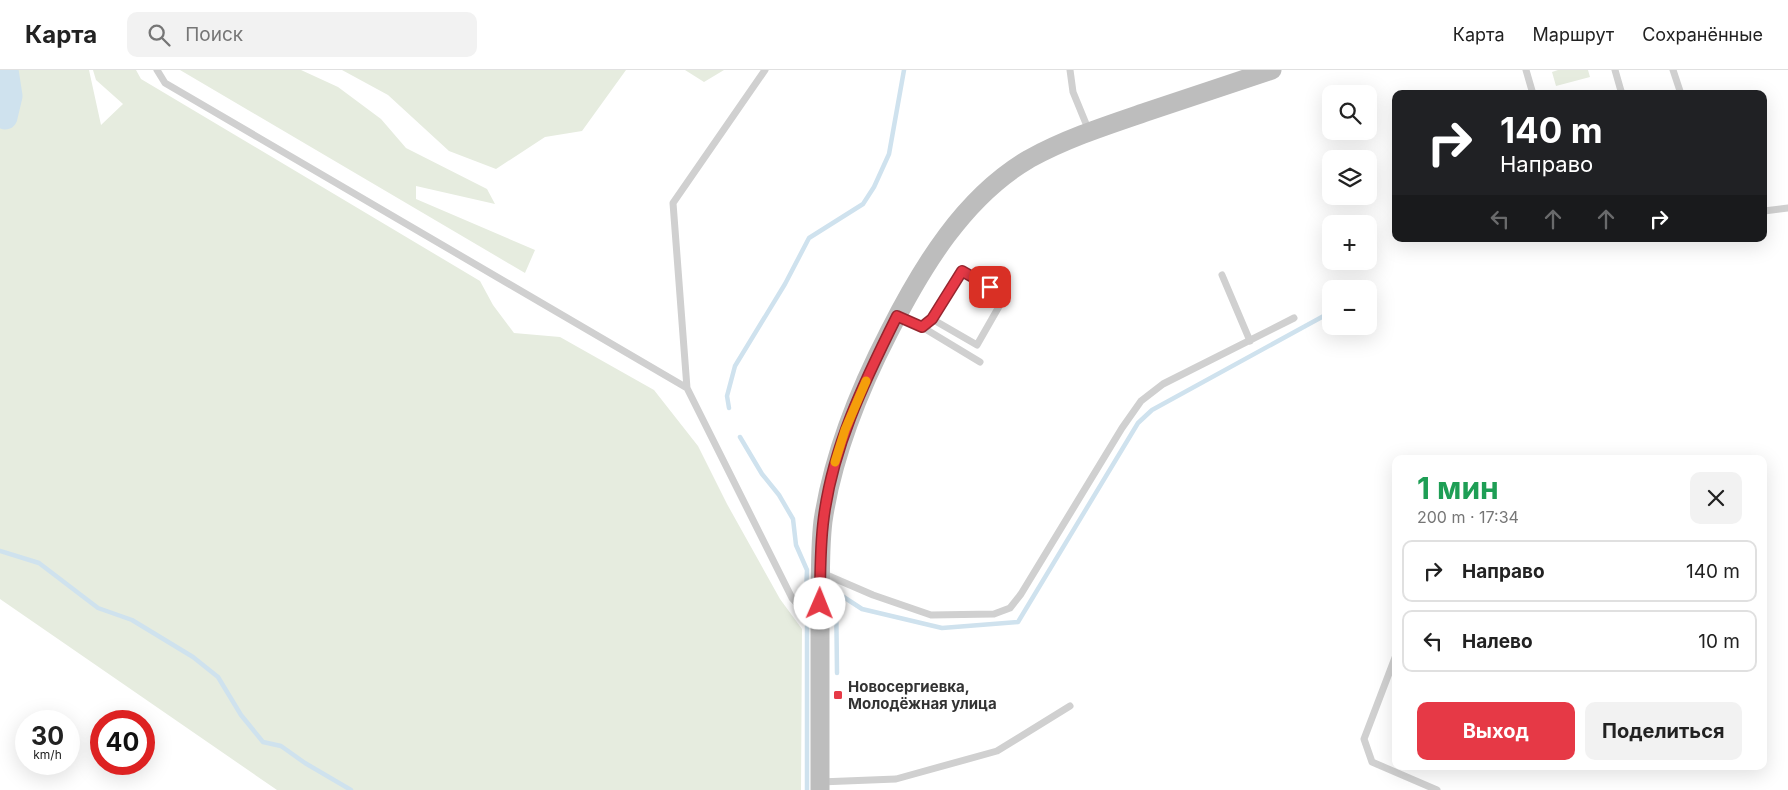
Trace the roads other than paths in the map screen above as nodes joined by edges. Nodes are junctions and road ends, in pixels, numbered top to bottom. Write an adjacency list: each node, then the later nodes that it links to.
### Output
1 (157, 70): 21 (lane)
2 (765, 70): 21 (lane)
3 (1070, 70): 11 (lane)
4 (1272, 70): 11 (street)
5 (1526, 70): 8 (lane)
6 (1615, 70): 9 (lane)
7 (1673, 70): 10 (lane)
8 (1532, 90)
9 (1621, 90)
10 (1680, 90)
11 (1089, 131): 15 (street)
12 (1788, 208): 13 (lane)
13 (1767, 211)
14 (1222, 275): 19 (lane)
15 (897, 316): 18 (lane); 22 (street)
16 (1294, 318): 19 (lane)
17 (932, 319): 17 (lane); 18 (lane)
18 (922, 327): 20 (lane)
19 (1250, 341): 22 (lane)
20 (980, 362)
21 (686, 388): 23 (lane)
22 (821, 572): 23 (street)
23 (820, 620): 26 (street)
24 (1392, 666): 27 (lane)
25 (1070, 706): 26 (lane)
26 (820, 786)
27 (1437, 790)

